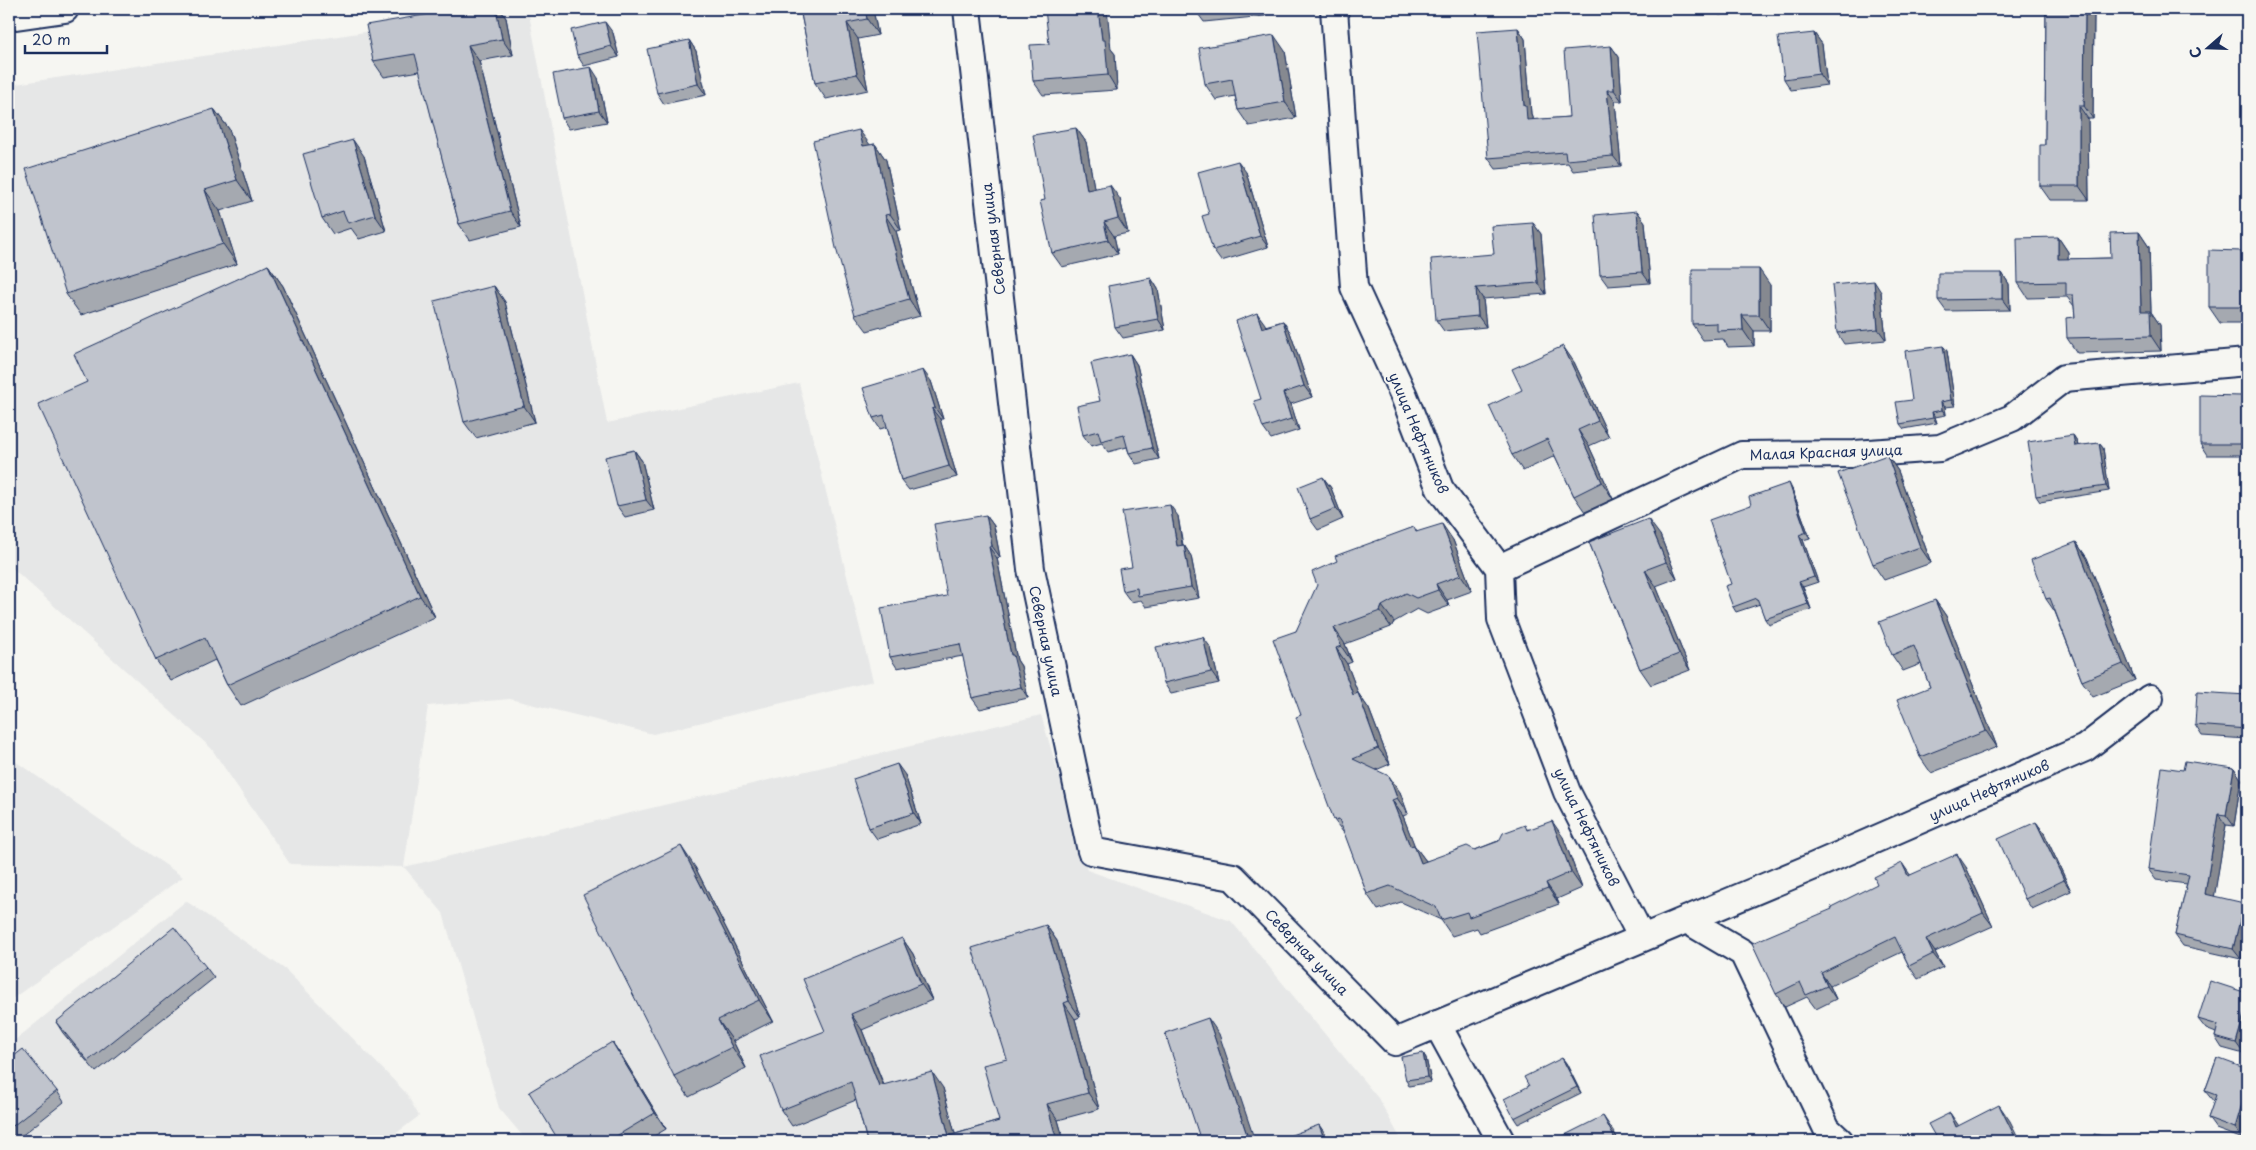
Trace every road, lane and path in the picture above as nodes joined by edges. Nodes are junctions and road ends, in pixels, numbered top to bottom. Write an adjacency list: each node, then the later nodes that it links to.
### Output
1 (65, 9): 4 (street)
2 (967, 9): 10 (street, Северная улица)
3 (1334, 9): 6 (street, улица Нефтяников)
4 (9, 17)
5 (2247, 362): 6 (street, Малая Красная улица)
6 (1499, 568): 9 (street, улица Нефтяников)
7 (2150, 698): 8 (street, улица Нефтяников)
8 (1687, 920): 9 (street, Северная улица); 12 (street)
9 (1642, 938): 10 (street, Северная улица)
10 (1437, 1024): 11 (street)
11 (1501, 1141)
12 (1840, 1141)

